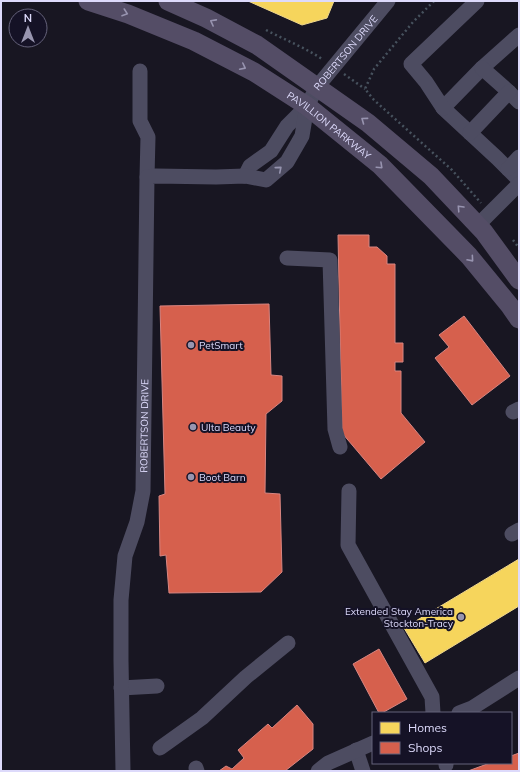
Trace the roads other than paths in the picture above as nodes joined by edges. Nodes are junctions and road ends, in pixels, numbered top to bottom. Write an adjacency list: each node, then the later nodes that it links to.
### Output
1 (88, 1): 10 (main road, PAVILLION PARKWAY, one-way to 10)
2 (168, 1): 8 (main road, one-way to 2)
3 (388, 1): 8 (street, ROBERTSON DRIVE)
4 (477, 1): 11 (street)
5 (519, 34): 6 (street)
6 (482, 68): 9 (street); 11 (street)
7 (140, 71): 15 (street)
8 (317, 87): 10 (street, ROBERTSON DRIVE); 19 (main road, one-way to 8)
9 (514, 97): 12 (street)
10 (307, 106): 16 (street, ROBERTSON DRIVE); 16 (street, ROBERTSON DRIVE, one-way to 10); 22 (main road, PAVILLION PARKWAY, one-way to 22)
11 (443, 108): 12 (street)
12 (470, 133): 14 (street)
13 (519, 157): 14 (street)
14 (508, 169): 17 (street)
15 (146, 176): 16 (street, ROBERTSON DRIVE); 28 (street, ROBERTSON DRIVE)
16 (245, 176)
17 (519, 180)
18 (519, 184): 19 (street)
19 (484, 219): 21 (main road)
20 (287, 258): 23 (street)
21 (519, 280)
22 (519, 319)
23 (340, 447)
24 (349, 491): 29 (street)
25 (288, 643): 32 (street)
26 (519, 678): 30 (street)
27 (157, 686): 28 (street)
28 (121, 688): 34 (street, ROBERTSON DRIVE)
29 (433, 712)
30 (462, 712)
31 (372, 743): 33 (street)
32 (160, 748)
33 (356, 750): 35 (street); 36 (street)
34 (123, 771)
35 (318, 771)
36 (363, 771)

